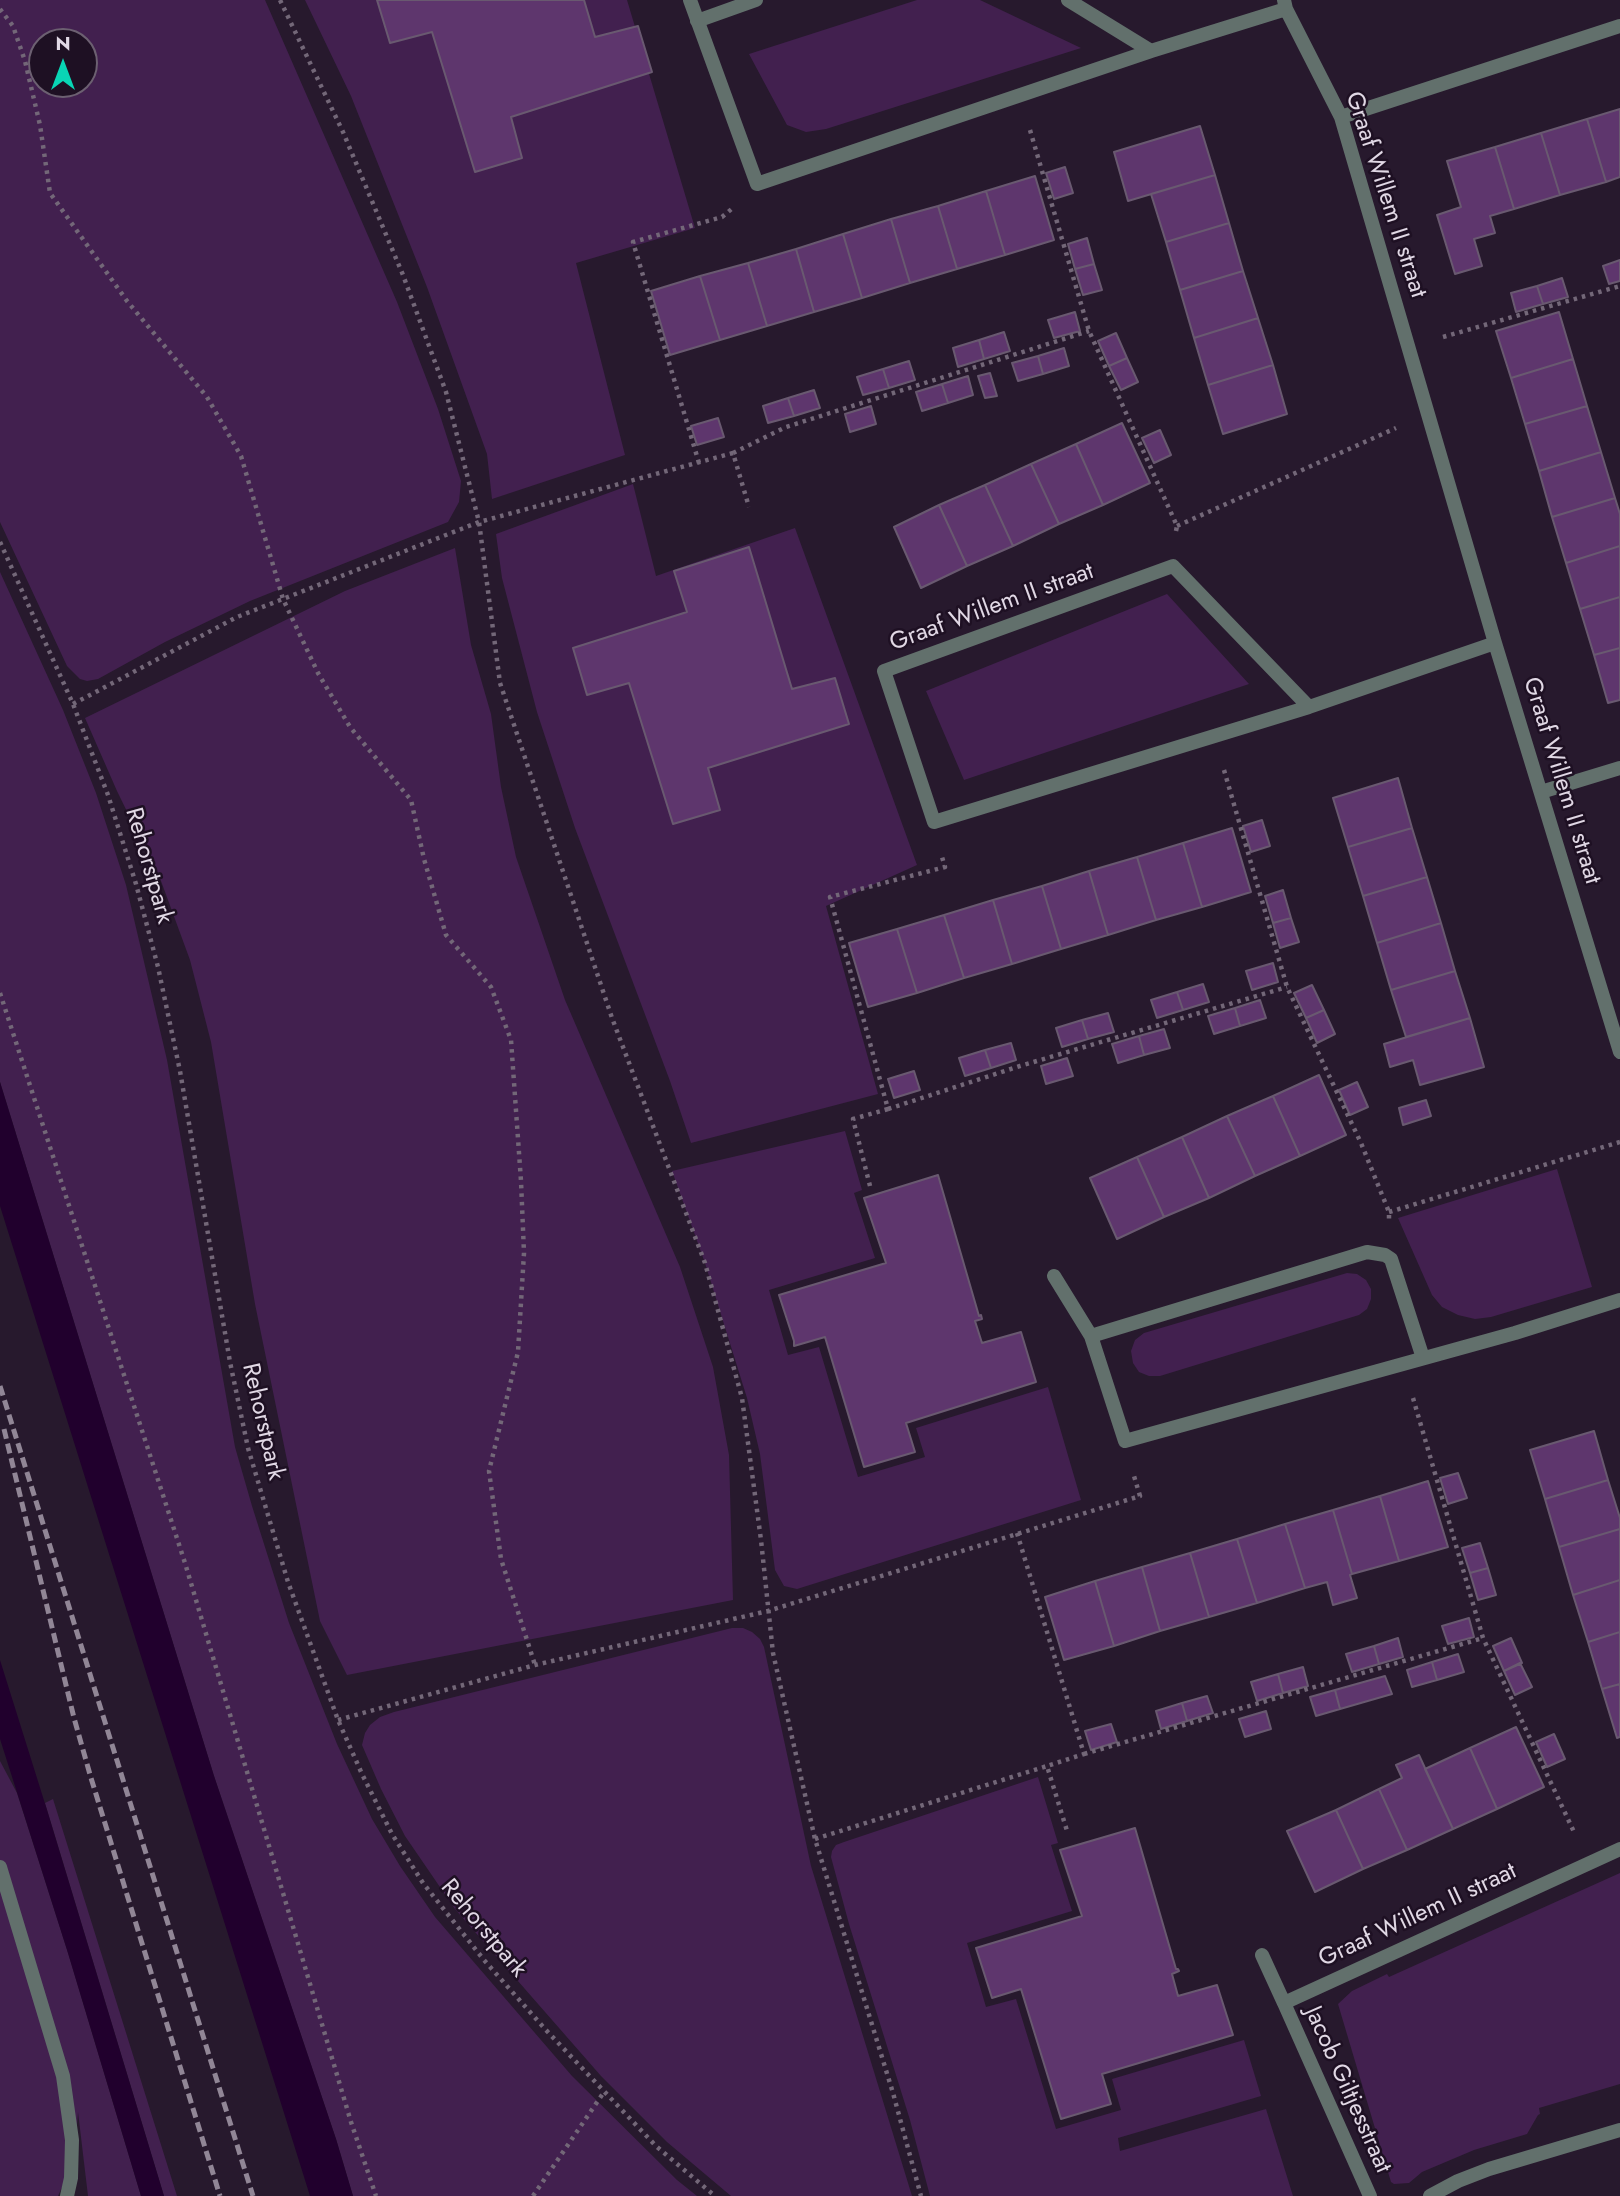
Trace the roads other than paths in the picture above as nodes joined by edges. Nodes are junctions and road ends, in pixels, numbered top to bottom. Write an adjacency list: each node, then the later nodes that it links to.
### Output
1 (690, 0): 5 (street)
2 (756, 0): 5 (street)
3 (1068, 0): 7 (street)
4 (1285, 5): 7 (street, Graaf Willem II straat); 8 (street, Graaf Willem II straat)
5 (697, 21): 7 (street, Graaf Willem II straat)
6 (1620, 26): 8 (street)
7 (1151, 51)
8 (1341, 117): 9 (street, Graaf Willem II straat)
9 (1495, 643): 10 (street); 12 (street, Graaf Willem II straat)
10 (1309, 707): 10 (street, Graaf Willem II straat)
11 (1620, 768): 12 (street)
12 (1541, 792): 13 (street, Graaf Willem II straat)
13 (1620, 1052)
14 (1054, 1276): 16 (street)
15 (1620, 1300): 17 (street)
16 (1091, 1336): 17 (street); 17 (street)
17 (1423, 1358)
18 (1620, 1849): 21 (street, Graaf Willem II straat)
19 (0, 1867): 23 (street)
20 (1262, 1955): 21 (street)
21 (1284, 2003): 24 (street, Jacob Giltjesstraat)
22 (1620, 2130): 25 (street)
23 (67, 2196)
24 (1370, 2196)
25 (1430, 2196)

